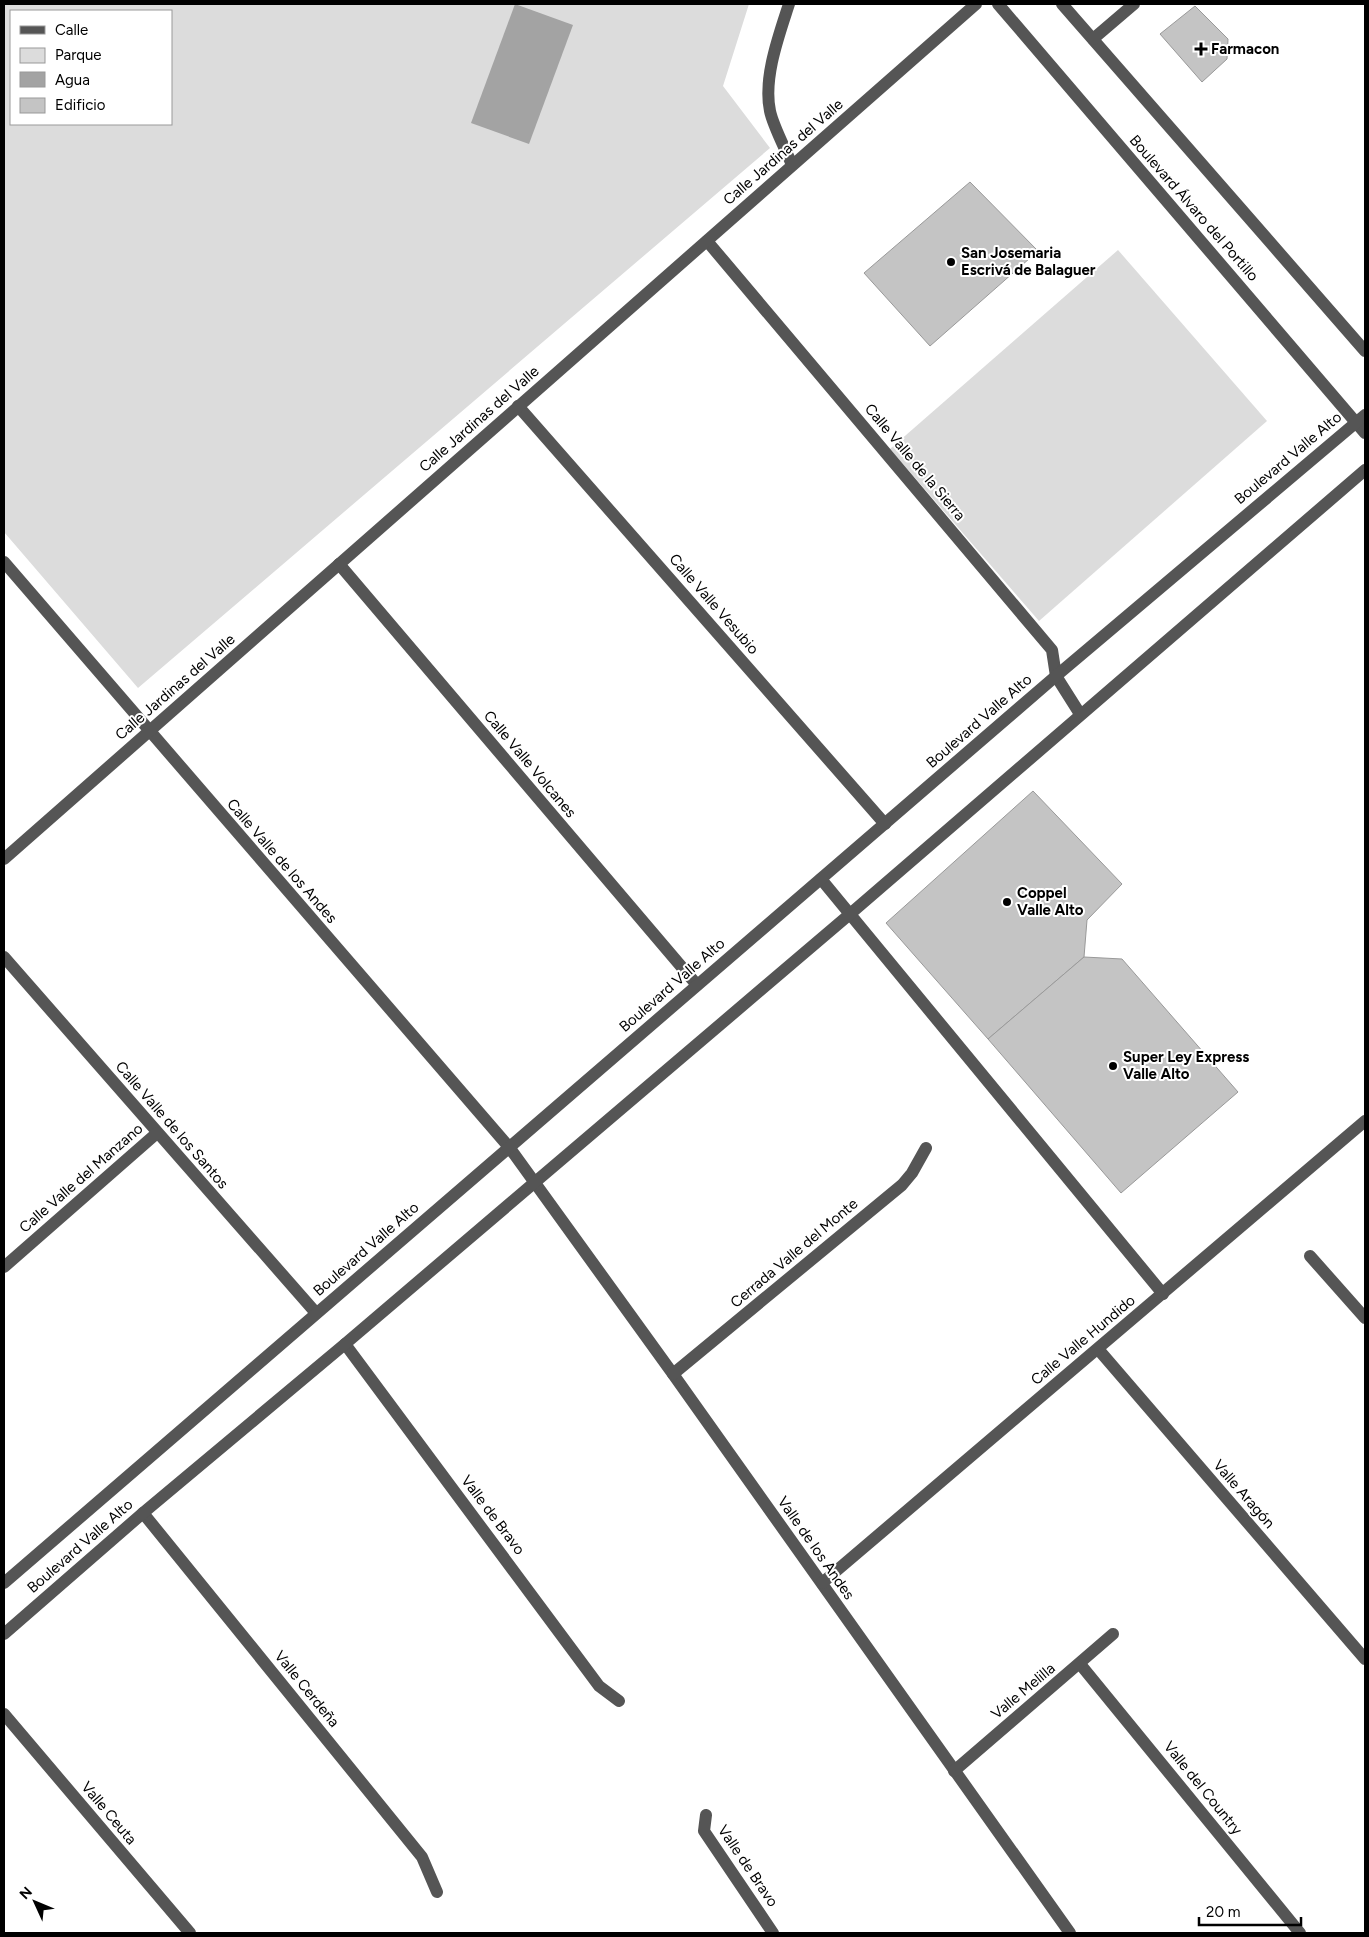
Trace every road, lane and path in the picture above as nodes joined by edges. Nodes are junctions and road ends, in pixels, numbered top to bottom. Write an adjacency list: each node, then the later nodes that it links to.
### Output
1 (789, 4): 7 (street)
2 (976, 4): 7 (street, Calle Jardinas del Valle)
3 (998, 4): 11 (street, Boulevard Álvaro del Portillo)
4 (1062, 4): 6 (street)
5 (1134, 4): 6 (street)
6 (1093, 38): 9 (street)
7 (792, 165): 8 (street, Calle Jardinas del Valle)
8 (707, 240): 10 (street, Calle Jardinas del Valle); 16 (street, Calle Valle de la Sierra)
9 (1365, 351)
10 (518, 406): 15 (street, Calle Jardinas del Valle); 19 (street, Calle Valle Vesubio)
11 (1361, 418): 12 (street, Boulevard Álvaro del Portillo); 16 (street, Boulevard Valle Alto)
12 (1365, 433)
13 (1365, 470): 17 (street, Boulevard Valle Alto)
14 (4, 562): 18 (street, Calle Valle de los Andes)
15 (339, 564): 18 (street, Calle Jardinas del Valle); 24 (street, Calle Valle Volcanes)
16 (1056, 676): 17 (street, Calle Valle de la Sierra); 19 (street, Boulevard Valle Alto)
17 (1080, 714): 22 (street, Boulevard Valle Alto)
18 (149, 731): 20 (street, Calle Jardinas del Valle); 27 (street, Calle Valle de los Andes)
19 (885, 824): 21 (street, Boulevard Valle Alto)
20 (4, 859)
21 (821, 879): 22 (street); 24 (street, Boulevard Valle Alto)
22 (850, 914): 29 (street, Boulevard Valle Alto); 32 (street)
23 (4, 957): 26 (street, Calle Valle de los Santos)
24 (697, 985): 27 (street, Boulevard Valle Alto)
25 (1365, 1121): 32 (street, Calle Valle Hundido)
26 (157, 1133): 31 (street, Calle Valle del Manzano); 33 (street, Calle Valle de los Santos)
27 (509, 1147): 29 (street, Calle Valle de los Andes); 33 (street, Boulevard Valle Alto)
28 (926, 1148): 37 (street, Cerrada Valle del Monte)
29 (535, 1182): 35 (street, Boulevard Valle Alto); 37 (street, Valle de los Andes)
30 (1310, 1256): 34 (street)
31 (4, 1266)
32 (1163, 1294): 36 (street, Calle Valle Hundido)
33 (316, 1313): 39 (street, Boulevard Valle Alto)
34 (1365, 1318)
35 (345, 1344): 38 (street, Boulevard Valle Alto); 45 (street, Valle de Bravo)
36 (1098, 1349): 40 (street, Calle Valle Hundido); 43 (street, Valle Aragón)
37 (673, 1374): 40 (street, Valle de los Andes)
38 (143, 1513): 41 (street, Boulevard Valle Alto); 49 (street, Valle Cerdeña)
39 (4, 1583)
40 (822, 1583): 47 (street, Valle de los Andes)
41 (4, 1634)
42 (1113, 1634): 44 (street, Valle Melilla)
43 (1365, 1659)
44 (1080, 1664): 47 (street, Valle Melilla); 53 (street, Valle del Country)
45 (619, 1701)
46 (4, 1714): 50 (street, Valle Ceuta)
47 (954, 1771): 52 (street, Valle de los Andes)
48 (706, 1815): 51 (street, Valle de Bravo)
49 (437, 1892)
50 (190, 1933)
51 (773, 1933)
52 (1070, 1933)
53 (1300, 1933)

